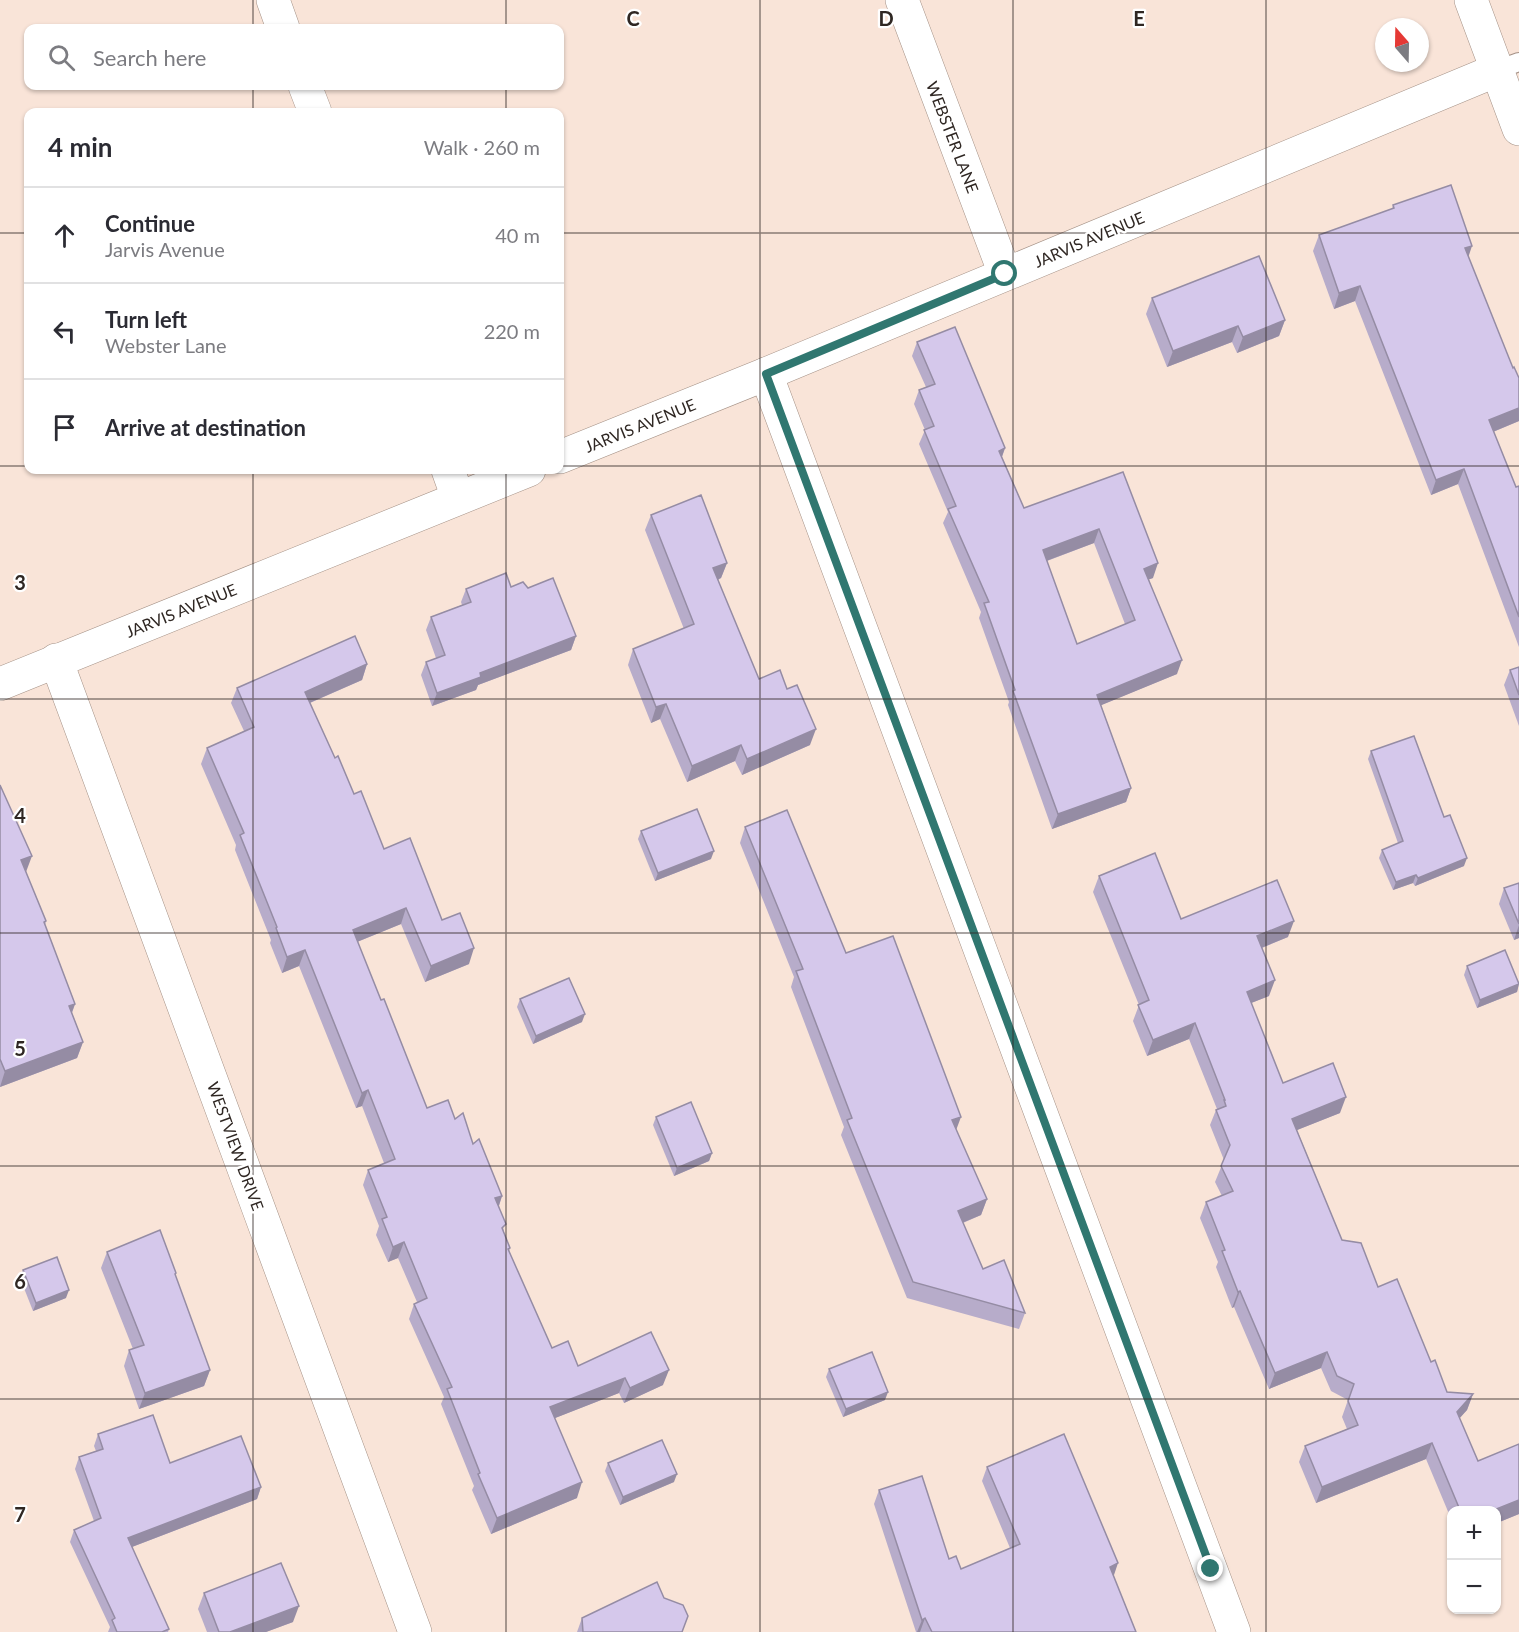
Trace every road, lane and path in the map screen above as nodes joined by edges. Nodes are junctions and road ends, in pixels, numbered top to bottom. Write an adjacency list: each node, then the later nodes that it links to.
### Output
1 (273, 0): 4 (street)
2 (902, 0): 9 (street, WEBSTER LANE)
3 (1471, 0): 5 (street)
4 (282, 24)
5 (1508, 66): 8 (street); 9 (street, JARVIS AVENUE)
6 (306, 90): 7 (street)
7 (313, 108)
8 (1519, 129)
9 (1005, 274): 10 (street, JARVIS AVENUE)
10 (766, 374): 11 (street, JARVIS AVENUE); 17 (street)
11 (564, 455)
12 (507, 474): 13 (street, JARVIS AVENUE)
13 (453, 484): 14 (street, JARVIS AVENUE)
14 (56, 660): 15 (street, JARVIS AVENUE); 16 (street, WESTVIEW DRIVE)
15 (0, 684)
16 (415, 1632)
17 (1234, 1632)

